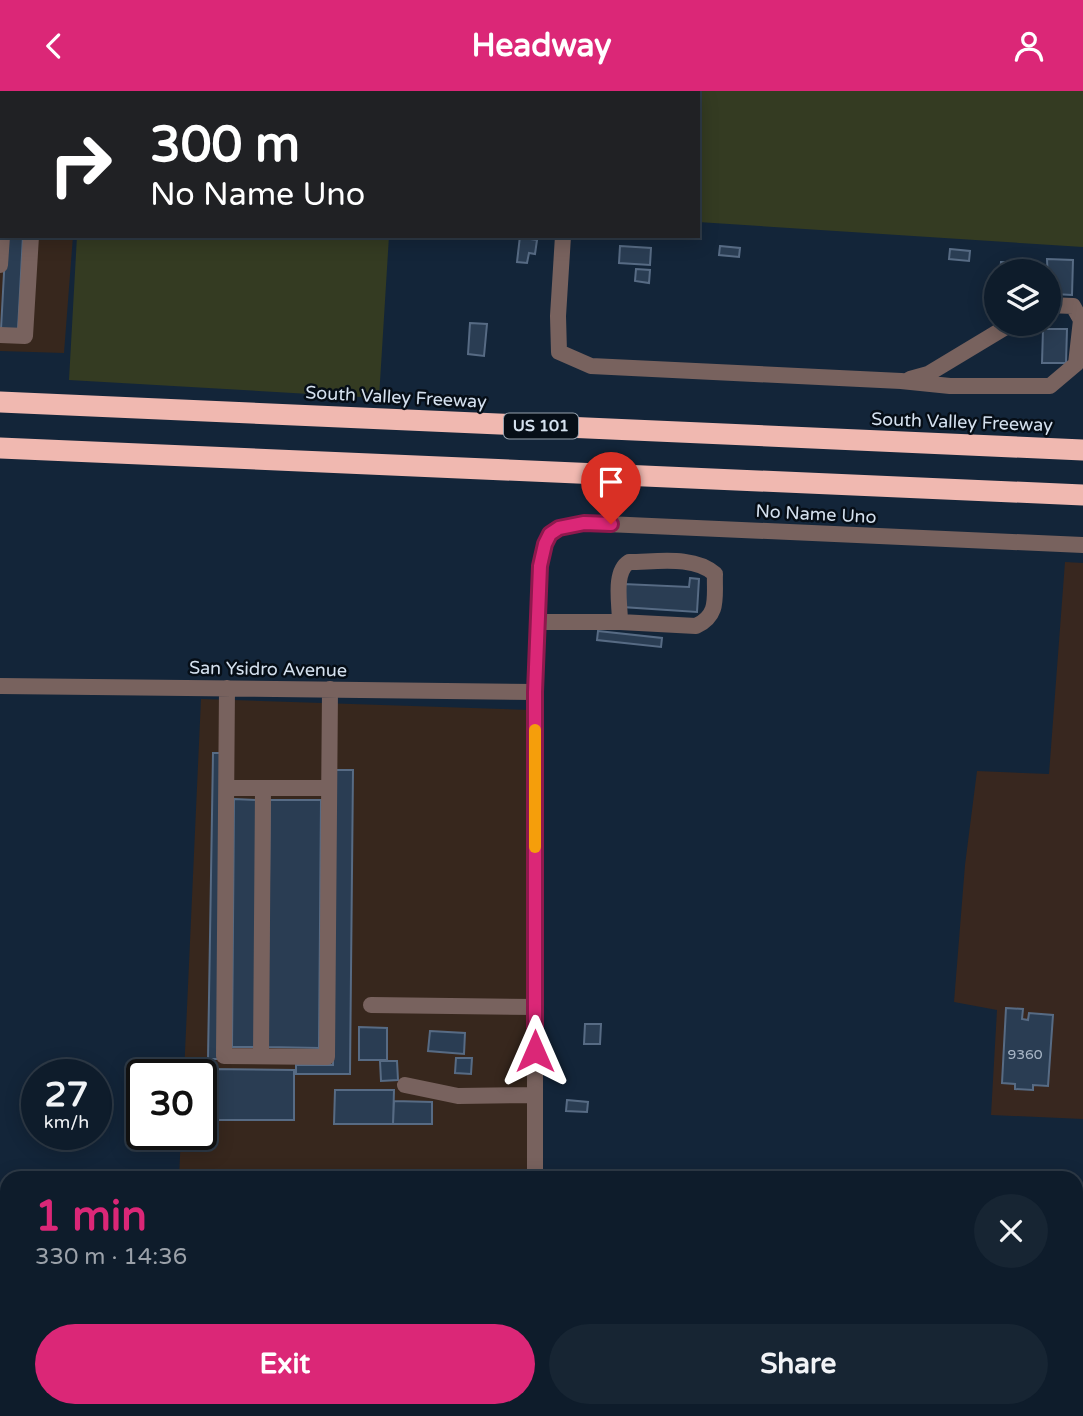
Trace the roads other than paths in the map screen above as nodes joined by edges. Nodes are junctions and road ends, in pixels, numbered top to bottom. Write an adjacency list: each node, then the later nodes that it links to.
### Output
1 (2, 238): 4 (street)
2 (31, 238): 6 (street)
3 (563, 238): 8 (street)
4 (0, 265)
5 (1061, 306): 8 (street)
6 (0, 335)
7 (991, 336): 8 (street)
8 (901, 381)
9 (0, 402): 11 (highway, South Valley Freeway / US 101)
10 (0, 448): 12 (highway)
11 (1083, 450)
12 (1083, 495)
13 (1083, 545): 14 (street, No Name Uno)
14 (538, 622): 15 (street); 19 (street)
15 (620, 622): 15 (street)
16 (0, 686): 17 (street, San Ysidro Avenue)
17 (228, 688): 18 (street, San Ysidro Avenue); 20 (street)
18 (330, 689): 19 (street, San Ysidro Avenue); 22 (street)
19 (535, 692): 24 (street)
20 (227, 788): 21 (street); 25 (street)
21 (263, 788): 22 (street); 25 (street)
22 (329, 788): 25 (street)
23 (371, 1005): 24 (street)
24 (535, 1007): 27 (street)
25 (261, 1056)
26 (405, 1085): 27 (street)
27 (535, 1095): 28 (street)
28 (535, 1171)

